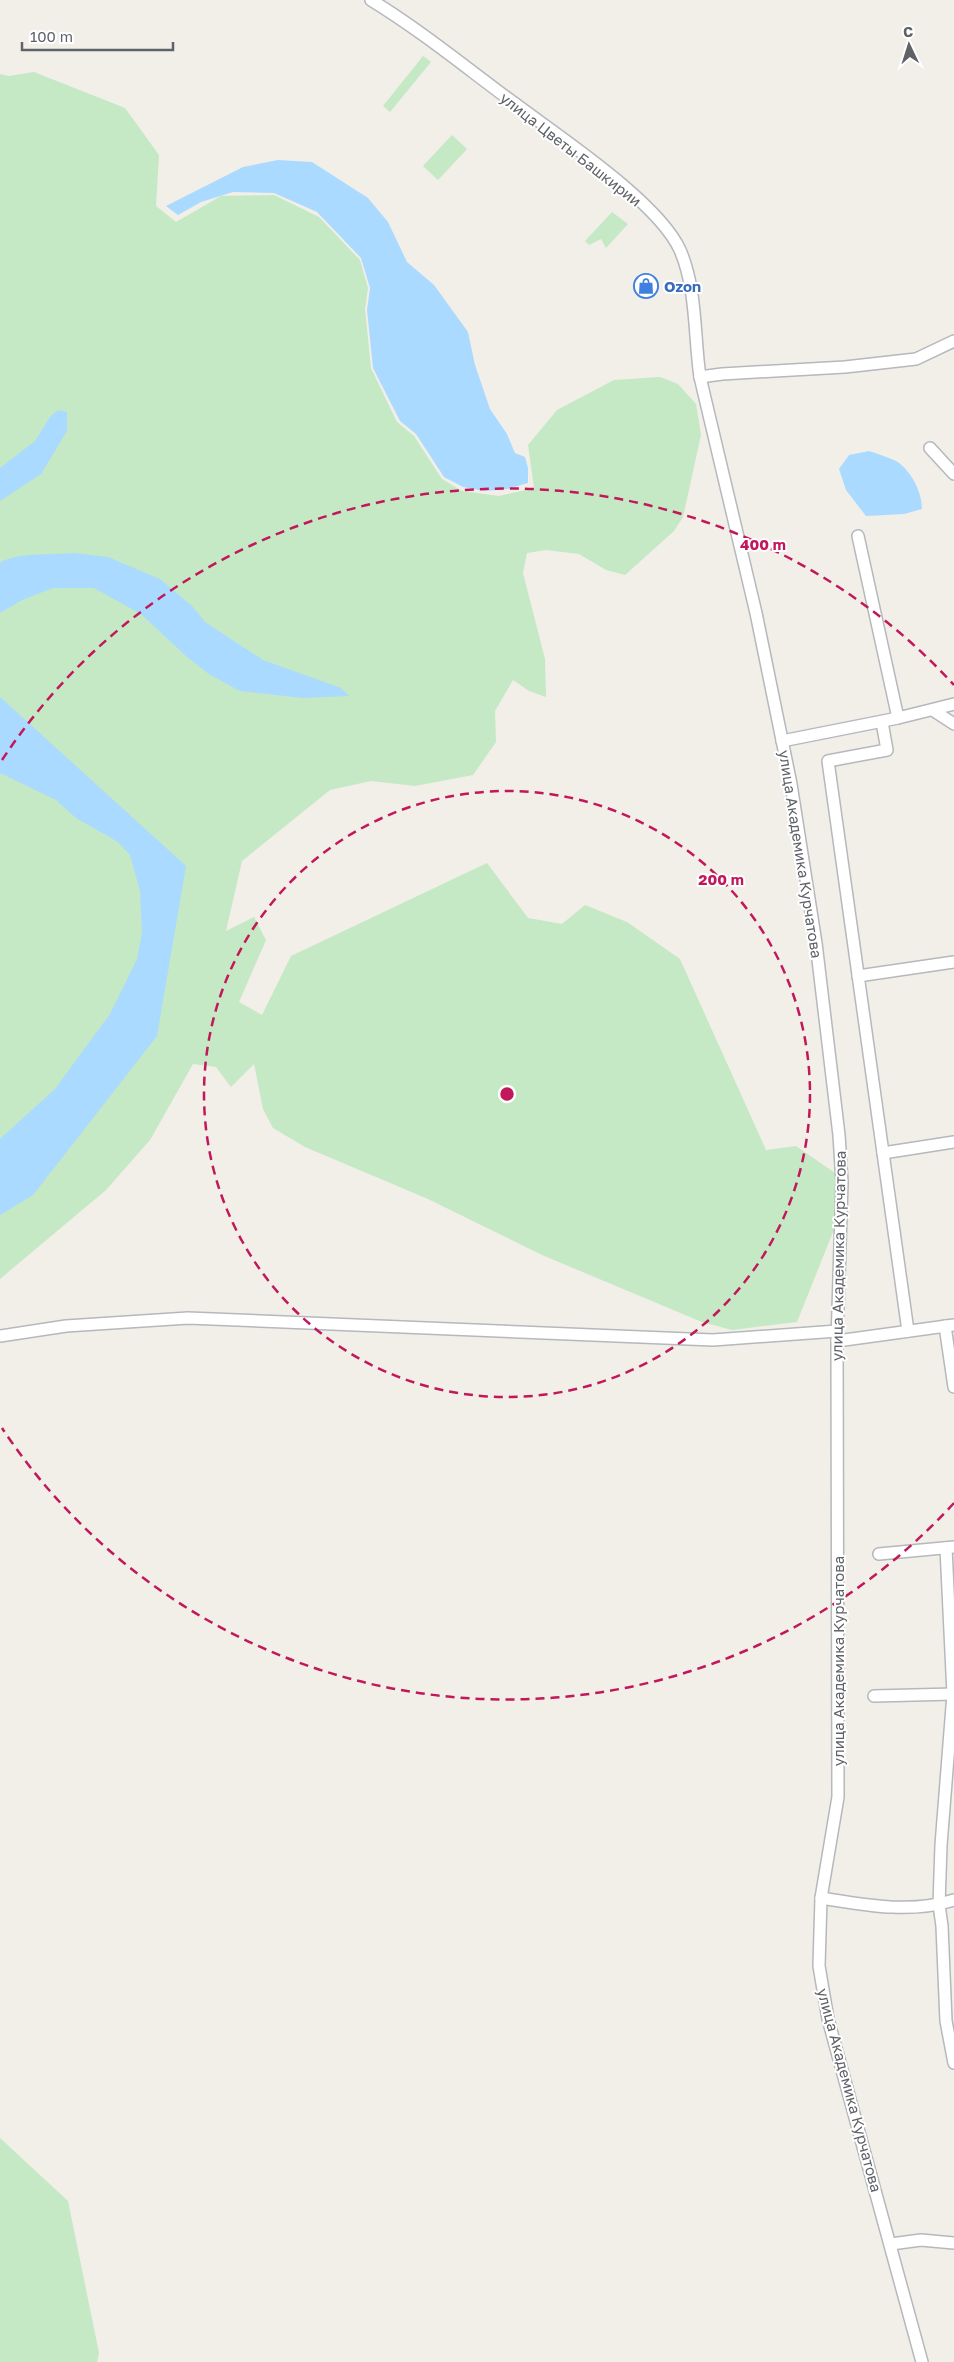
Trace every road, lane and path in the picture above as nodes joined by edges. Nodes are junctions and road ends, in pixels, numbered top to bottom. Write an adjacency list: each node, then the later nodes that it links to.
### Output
1 (371, 0): 3 (street, улица Цветы Башкирии)
2 (954, 341): 3 (street)
3 (700, 377): 12 (street, улица Академика Курчатова)
4 (930, 448): 5 (street)
5 (954, 474)
6 (858, 536): 9 (street)
7 (954, 704): 8 (street)
8 (934, 711): 9 (street); 11 (street)
9 (898, 718): 10 (street)
10 (882, 722): 12 (street); 14 (street)
11 (954, 724)
12 (782, 741): 20 (street, улица Академика Курчатова)
13 (954, 962): 14 (street)
14 (858, 976): 16 (street)
15 (954, 1142): 16 (street)
16 (883, 1153): 18 (street)
17 (950, 1326): 18 (street); 21 (street)
18 (908, 1331): 20 (street)
19 (0, 1336): 20 (street)
20 (837, 1336): 26 (street, улица Академика Курчатова)
21 (954, 1387)
22 (950, 1548): 23 (street); 24 (street)
23 (879, 1554)
24 (953, 1694): 25 (street); 28 (street)
25 (874, 1696)
26 (821, 1898): 28 (street); 31 (street, улица Академика Курчатова)
27 (954, 1900): 28 (street)
28 (939, 1905): 29 (street)
29 (954, 2063)
30 (954, 2243): 31 (street)
31 (891, 2244): 32 (street, улица Академика Курчатова)
32 (922, 2362)

